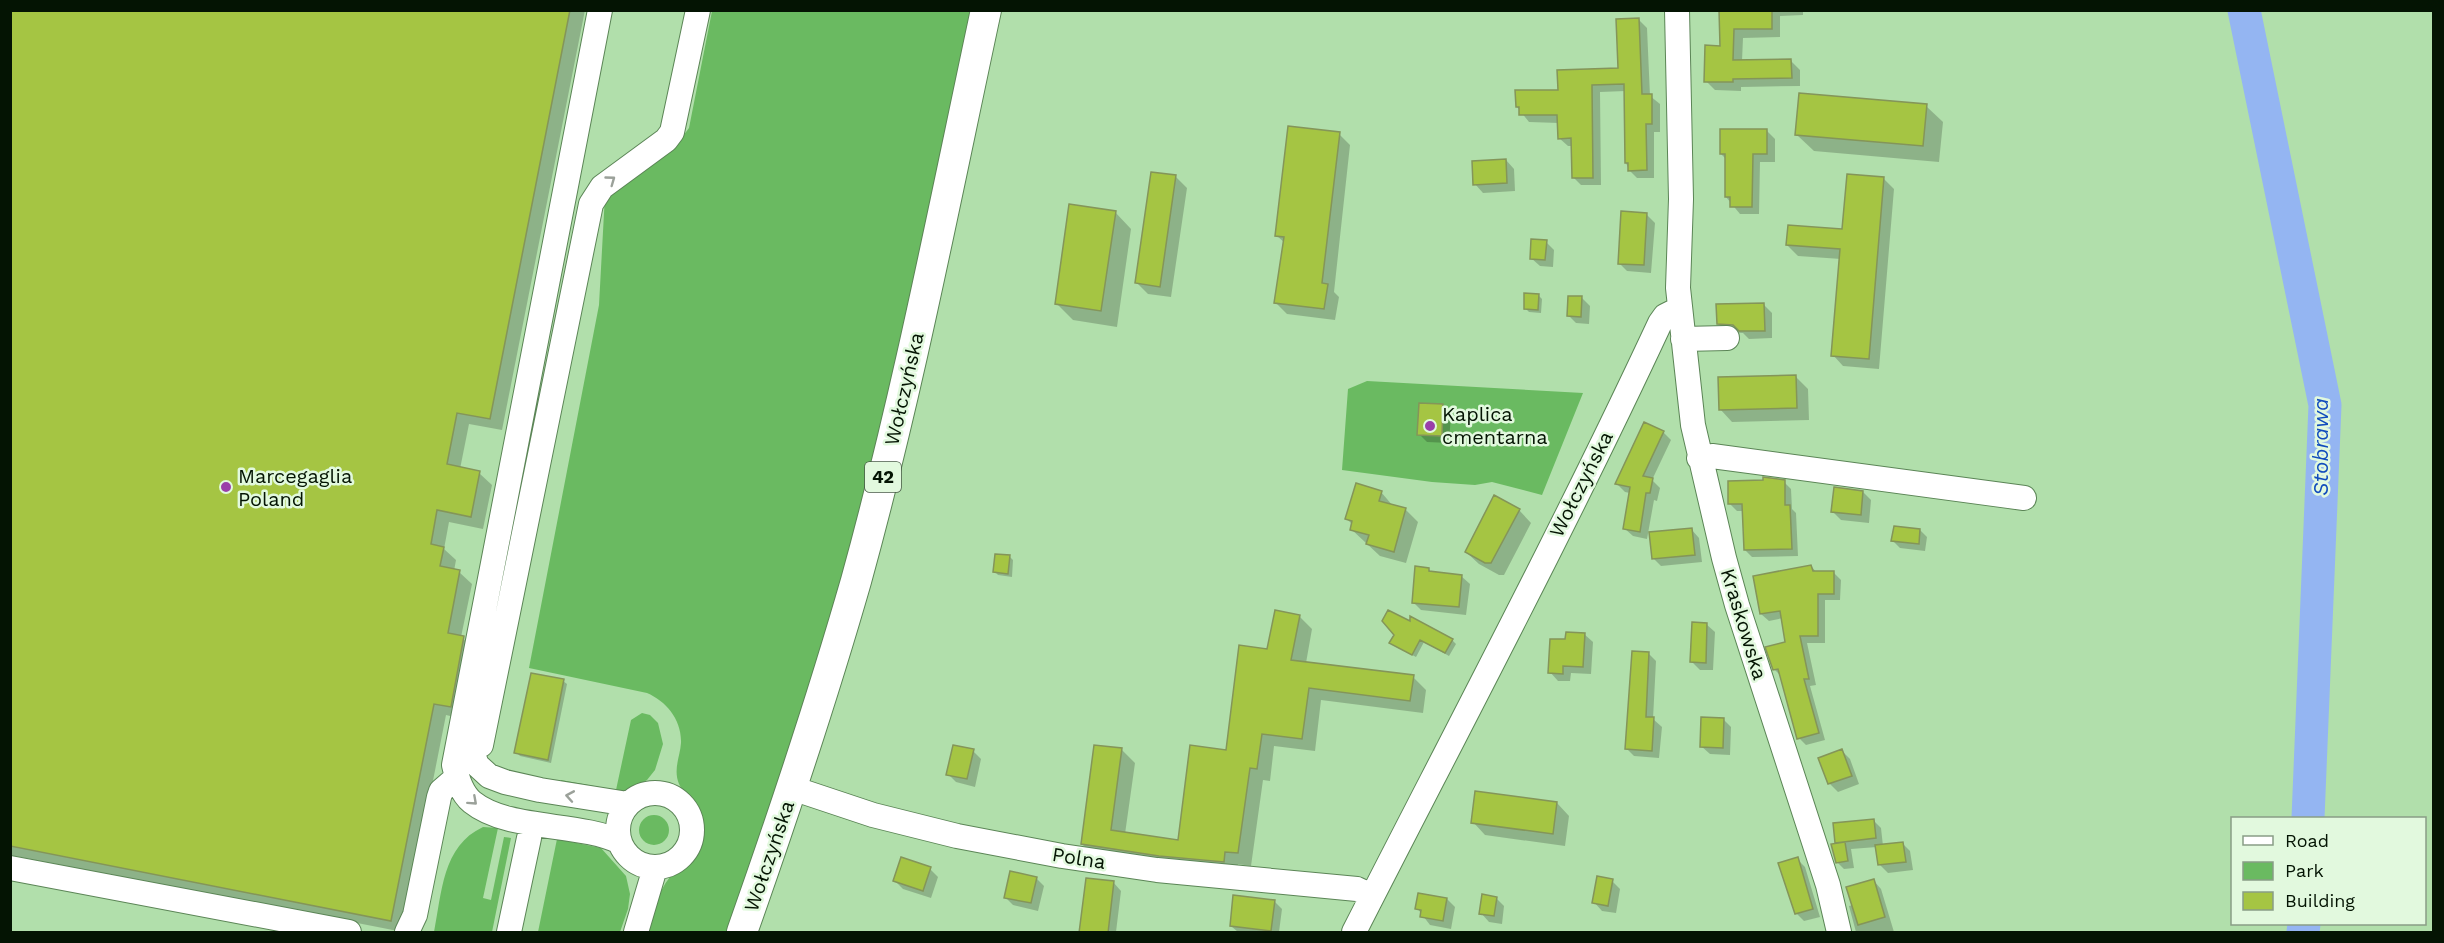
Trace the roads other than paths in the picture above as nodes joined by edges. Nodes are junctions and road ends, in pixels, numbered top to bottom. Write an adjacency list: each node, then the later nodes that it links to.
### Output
1 (600, 10): 12 (street)
2 (615, 10): 11 (street)
3 (698, 10): 11 (street, one-way to 3)
4 (986, 10): 13 (main road, Wołczyńska / 42)
5 (1677, 10): 6 (street)
6 (1679, 309): 8 (street, Kraskowska); 19 (street, Wołczyńska)
7 (1727, 338): 8 (street)
8 (1683, 339): 9 (street, Kraskowska)
9 (1699, 458): 10 (street); 26 (street, Kraskowska)
10 (2024, 498)
11 (477, 765): 14 (street, one-way to 11)
12 (456, 778): 16 (street, one-way to 16); 21 (street)
13 (792, 788): 19 (street, Polna); 24 (main road, Wołczyńska / 42)
14 (628, 804): 16 (street); 18 (street)
15 (528, 838): 22 (street)
16 (620, 842): 18 (street)
17 (10, 868): 20 (street)
18 (655, 868): 23 (street)
19 (1372, 896): 25 (street, Wołczyńska)
20 (349, 933)
21 (407, 933)
22 (509, 933)
23 (636, 933)
24 (742, 933)
25 (1354, 933)
26 (1839, 933)

